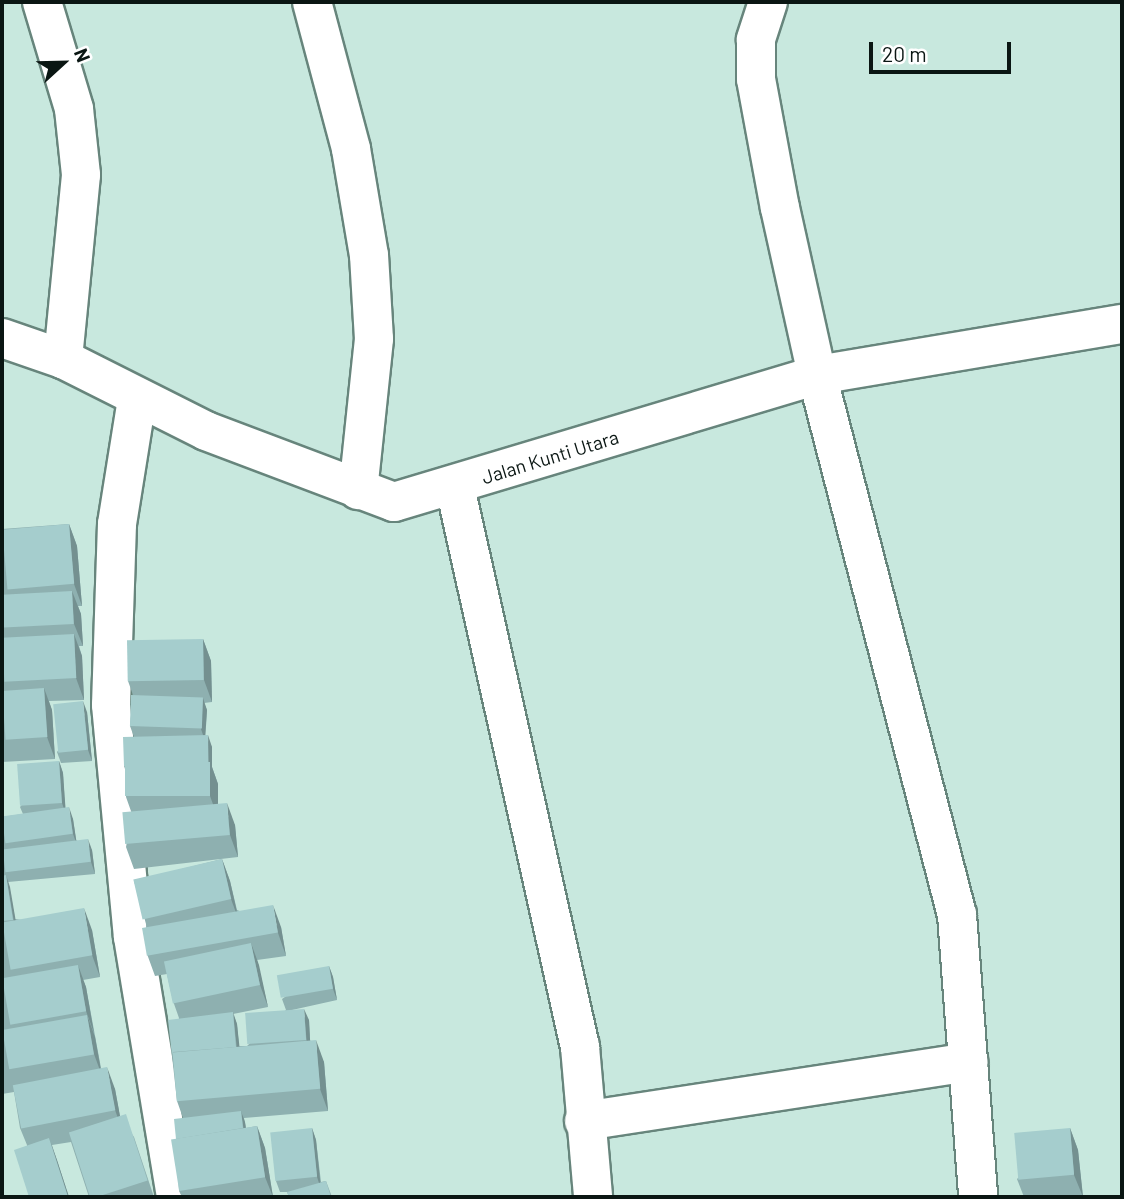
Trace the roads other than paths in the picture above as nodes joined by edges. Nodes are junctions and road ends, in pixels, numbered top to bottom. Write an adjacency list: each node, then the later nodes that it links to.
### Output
1 (42, 2): 6 (street)
2 (312, 2): 10 (street)
3 (768, 2): 7 (street)
4 (1121, 328): 7 (street, Jalan Kunti Utara)
5 (2, 338): 6 (street, Jalan Kunti Utara)
6 (63, 359): 8 (street, Jalan Kunti Utara)
7 (817, 375): 9 (street, Jalan Kunti Utara); 11 (street)
8 (137, 398): 10 (street, Jalan Kunti Utara); 13 (street)
9 (455, 487): 10 (street, Jalan Kunti Utara); 12 (street)
10 (358, 490)
11 (968, 1062): 12 (street); 15 (street)
12 (584, 1121): 14 (street)
13 (176, 1197)
14 (593, 1197)
15 (978, 1197)

